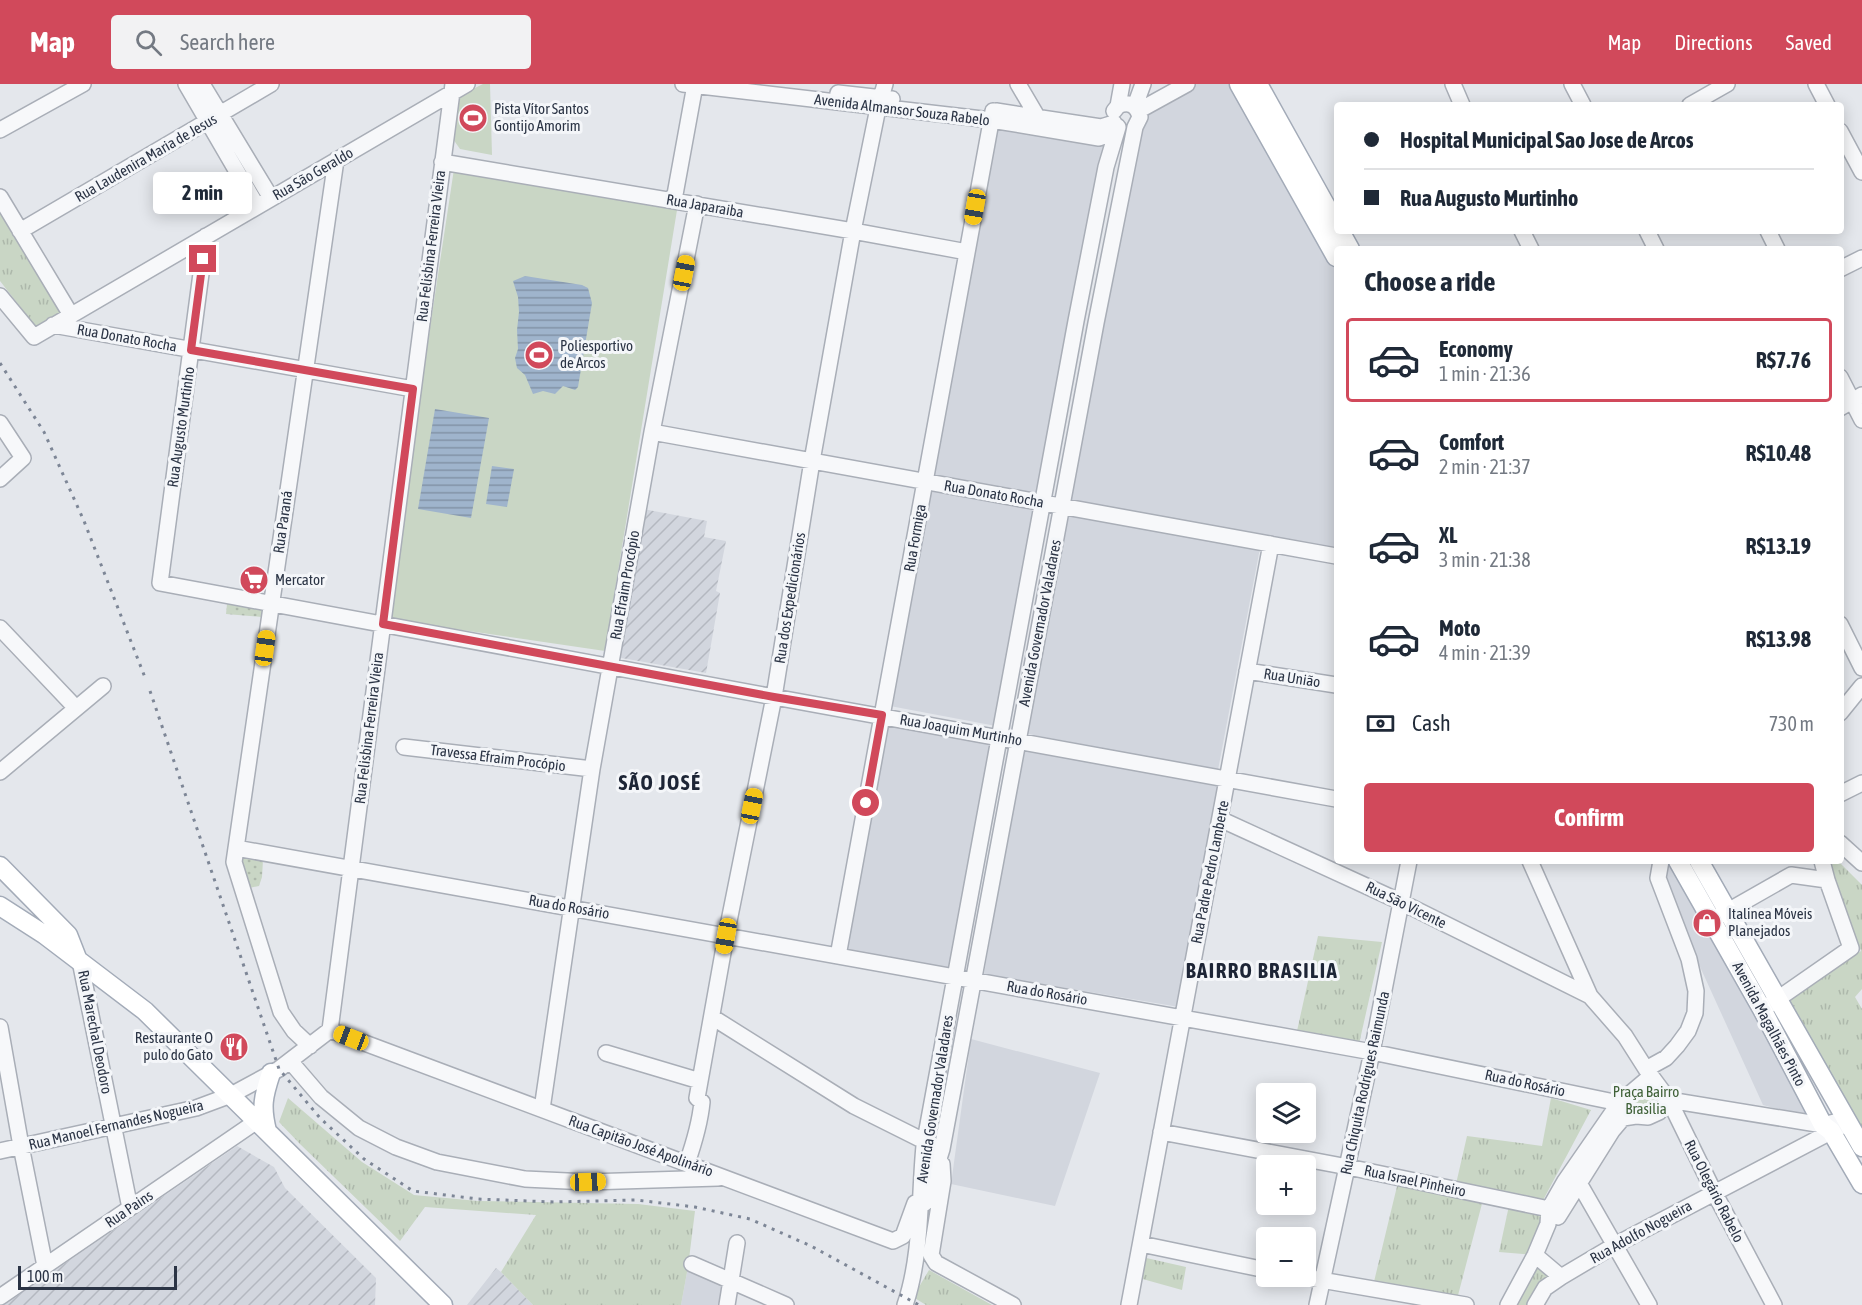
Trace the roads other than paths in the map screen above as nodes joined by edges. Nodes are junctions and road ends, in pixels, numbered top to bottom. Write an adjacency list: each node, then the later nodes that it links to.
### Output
1 (83, 84): 31 (street)
2 (186, 84): 27 (street)
3 (202, 84): 27 (street)
4 (272, 84): 27 (street, Rua Laudenira Maria de Jesus)
5 (467, 84): 18 (street, Rua São Geraldo)
6 (1018, 84): 28 (street)
7 (1122, 84): 24 (street)
8 (1143, 84): 25 (street)
9 (1187, 84): 25 (street)
10 (1239, 84): 41 (main road)
11 (1258, 84): 42 (main road)
12 (1453, 84): 21 (street)
13 (1572, 84): 22 (street)
14 (1727, 84): 19 (street)
15 (1816, 84): 23 (street)
16 (689, 85): 17 (street, Avenida Almansor Souza Rabelo); 38 (street)
17 (760, 87): 20 (street, Avenida Almansor Souza Rabelo)
18 (452, 88): 33 (street, Rua São Geraldo); 34 (street, Rua Felisbina Ferreira Vieira)
19 (1705, 95)
20 (882, 97): 26 (street, Avenida Almansor Souza Rabelo); 44 (street, Rua dos Expedicionários)
21 (1461, 102)
22 (1581, 102)
23 (1825, 102)
24 (1118, 106): 25 (street); 29 (street)
25 (1137, 109): 30 (street)
26 (992, 116): 28 (street, Avenida Almansor Souza Rabelo); 48 (street, Rua Formiga)
27 (214, 117): 37 (street); 40 (street); 43 (street, Rua Laudenira Maria de Jesus)
28 (1041, 123): 29 (street, Avenida Almansor Souza Rabelo)
29 (1116, 126): 30 (street); 53 (street, Avenida Governador Valadares)
30 (1135, 128): 54 (street, Avenida Governador Valadares)
31 (0, 130)
32 (1844, 138): 35 (street)
33 (336, 160): 37 (street, Rua São Geraldo); 57 (street, Rua Paraná)
34 (442, 162): 38 (street, Rua Japaraiba); 59 (street, Rua Felisbina Ferreira Vieira)
35 (1862, 172)
36 (0, 197): 43 (street)
37 (271, 198): 40 (street, Rua São Geraldo)
38 (674, 200): 39 (street, Rua Japaraiba)
39 (697, 204): 44 (street, Rua Japaraiba); 63 (street, Rua Efraim Procópio)
40 (257, 206): 46 (street, Rua São Geraldo)
41 (1334, 229)
42 (1334, 229)
43 (20, 231): 52 (street)
44 (854, 231): 48 (street, Rua Japaraiba); 64 (street, Rua dos Expedicionários)
45 (1338, 234): 47 (main road)
46 (206, 236): 52 (street, Rua São Geraldo); 56 (street, Rua Augusto Murtinho)
47 (1348, 246)
48 (967, 252): 66 (street, Rua Formiga)
49 (1862, 258): 50 (street)
50 (1844, 267)
51 (0, 296): 55 (street, Rua São Geraldo)
52 (71, 315): 55 (street, Rua São Geraldo)
53 (1076, 321): 54 (street); 67 (street, Avenida Governador Valadares)
54 (1096, 324): 68 (street, Avenida Governador Valadares)
55 (53, 325): 56 (street, Rua Donato Rocha)
56 (191, 350): 57 (street, Rua Donato Rocha); 71 (street, Rua Augusto Murtinho)
57 (306, 370): 59 (street, Rua Donato Rocha); 72 (street, Rua Paraná)
58 (1844, 384): 60 (street)
59 (413, 389): 73 (street, Rua Felisbina Ferreira Vieira)
60 (1852, 401): 61 (street)
61 (1862, 420)
62 (0, 423): 65 (street)
63 (652, 432): 64 (street, Rua Donato Rocha); 76 (street, Rua Efraim Procópio)
64 (812, 461): 66 (street, Rua Donato Rocha); 82 (street, Rua dos Expedicionários)
65 (0, 479)
66 (925, 482): 67 (street, Rua Donato Rocha); 85 (street, Rua Formiga)
67 (1043, 503): 68 (street, Rua Donato Rocha); 86 (street, Avenida Governador Valadares)
68 (1062, 507): 69 (street, Rua Donato Rocha); 87 (street, Avenida Governador Valadares)
69 (1270, 544): 70 (street, Rua Donato Rocha); 78 (street, Rua Padre Pedro Lamberte)
70 (1334, 556)
71 (160, 583): 72 (street, Rua Joaquim Murtinho)
72 (272, 603): 73 (street, Rua Joaquim Murtinho); 97 (street, Rua Paraná)
73 (383, 624): 76 (street, Rua Joaquim Murtinho); 106 (street, Rua Felisbina Ferreira Vieira)
74 (0, 628): 83 (street)
75 (1844, 632): 77 (street)
76 (611, 666): 82 (street, Rua Joaquim Murtinho); 89 (street, Rua Efraim Procópio)
77 (1862, 668)
78 (1247, 671): 80 (street, Rua União); 91 (street, Rua Padre Pedro Lamberte)
79 (104, 686): 83 (street)
80 (1334, 686)
81 (1862, 686): 84 (street)
82 (774, 697): 85 (street, Rua Joaquim Murtinho); 115 (street, Rua dos Expedicionários)
83 (75, 708): 90 (street)
84 (1844, 708)
85 (882, 715): 86 (street, Rua Joaquim Murtinho); 116 (street, Rua Formiga)
86 (1000, 737): 87 (street, Rua Joaquim Murtinho); 118 (street, Avenida Governador Valadares)
87 (1018, 741): 91 (street, Rua Joaquim Murtinho); 119 (street, Avenida Governador Valadares)
88 (404, 747): 89 (street, Travessa Efraim Procópio)
89 (592, 769): 110 (street, Rua Efraim Procópio)
90 (0, 772)
91 (1227, 779): 94 (street, Rua Joaquim Murtinho); 95 (street, Rua Padre Pedro Lamberte)
92 (1862, 783): 93 (street)
93 (1844, 792)
94 (1334, 799)
95 (1220, 819): 108 (street, Rua São Vicente); 124 (street, Rua Padre Pedro Lamberte)
96 (1844, 847): 98 (street)
97 (236, 848): 106 (street, Rua do Rosário); 127 (street, Rua Paraná)
98 (1862, 863)
99 (1408, 864): 108 (street, Rua Chiquita Rodrigues Raimunda)
100 (1531, 864): 120 (street, Rua Olegário Rabelo)
101 (1670, 864): 131 (street)
102 (1675, 864): 112 (main road, Avenida Magalhães Pinto)
103 (1705, 864): 111 (main road, Avenida Magalhães Pinto)
104 (1823, 864): 107 (street)
105 (0, 866): 117 (main road)
106 (351, 868): 110 (street, Rua do Rosário); 126 (street, Rua Felisbina Ferreira Vieira)
107 (1827, 880): 111 (street); 121 (street)
108 (1401, 902): 120 (street, Rua São Vicente); 128 (street, Rua Chiquita Rodrigues Raimunda)
109 (0, 906): 114 (main road)
110 (572, 908): 115 (street, Rua do Rosário); 137 (street, Rua Efraim Procópio)
111 (1728, 910): 112 (street); 121 (main road, Avenida Magalhães Pinto)
112 (1712, 920): 122 (main road, Avenida Magalhães Pinto)
113 (0, 922): 114 (main road)
114 (45, 935): 117 (main road)
115 (726, 936): 116 (street, Rua do Rosário); 123 (street, Rua dos Expedicionários)
116 (838, 956): 118 (street, Rua do Rosário)
117 (79, 960): 134 (main road); 140 (street, Rua Marechal Deodoro)
118 (955, 977): 119 (street, Rua do Rosário); 144 (street, Avenida Governador Valadares)
119 (973, 980): 124 (street, Rua do Rosário); 148 (street, Avenida Governador Valadares)
120 (1590, 996): 131 (street, Rua Olegário Rabelo)
121 (1779, 999): 122 (street); 139 (main road, Avenida Magalhães Pinto)
122 (1762, 1009): 142 (main road, Avenida Magalhães Pinto)
123 (712, 1017): 133 (street, Rua dos Expedicionários); 144 (street)
124 (1183, 1018): 128 (street, Rua do Rosário); 143 (street, Rua Padre Pedro Lamberte)
125 (0, 1028): 145 (street)
126 (330, 1030): 127 (street); 137 (street, Rua Capitão José Apolinário)
127 (310, 1046): 130 (street)
128 (1372, 1052): 136 (street, Rua do Rosário); 151 (street, Rua Chiquita Rodrigues Raimunda)
129 (606, 1053): 133 (street)
130 (290, 1060): 132 (street); 153 (street)
131 (1646, 1069): 135 (street, Rua Olegário Rabelo); 136 (street)
132 (272, 1073): 134 (street); 141 (main road)
133 (700, 1081): 150 (street, Rua dos Expedicionários)
134 (231, 1095): 140 (street, Rua Manoel Fernandes Nogueira); 141 (main road)
135 (1669, 1100): 138 (street); 142 (street); 157 (street, Rua Olegário Rabelo)
136 (1617, 1106): 138 (street, Rua do Rosário); 159 (street)
137 (542, 1109): 149 (street, Rua Capitão José Apolinário)
138 (1636, 1116): 154 (street)
139 (1847, 1121): 142 (street); 146 (main road, Avenida Magalhães Pinto)
140 (114, 1126): 145 (street, Rua Manoel Fernandes Nogueira); 158 (street, Rua Marechal Deodoro)
141 (262, 1126): 158 (street, Rua Pains); 173 (main road)
142 (1827, 1128): 155 (main road, Avenida Magalhães Pinto); 157 (street, Rua Adolfo Nogueira)
143 (1161, 1132): 151 (street, Rua Israel Pinheiro); 162 (street, Rua Padre Pedro Lamberte)
144 (926, 1141): 148 (street); 156 (street, Avenida Governador Valadares)
145 (21, 1146): 147 (street, Rua Manoel Fernandes Nogueira); 166 (street)
146 (1862, 1147)
147 (0, 1151)
148 (941, 1151): 160 (street, Avenida Governador Valadares); 177 (street)
149 (670, 1156): 150 (street, Rua Capitão José Apolinário); 153 (street)
150 (687, 1162): 152 (street, Rua Capitão José Apolinário)
151 (1348, 1167): 159 (street, Rua Israel Pinheiro); 171 (street, Rua Chiquita Rodrigues Raimunda)
152 (728, 1178): 153 (street); 156 (street, Rua Capitão José Apolinário)
153 (652, 1179)
154 (1579, 1183): 159 (street); 163 (street)
155 (1862, 1184)
156 (920, 1188): 160 (street, Avenida Governador Valadares)
157 (1714, 1192): 163 (street, Rua Adolfo Nogueira); 184 (street, Rua Olegário Rabelo)
158 (130, 1208): 166 (street, Rua Pains)
159 (1554, 1214): 164 (street)
160 (919, 1223): 176 (street, Avenida Governador Valadares)
161 (737, 1242): 170 (street)
162 (1141, 1244): 167 (street); 178 (street, Rua Padre Pedro Lamberte)
163 (1615, 1245): 168 (street, Rua Adolfo Nogueira); 183 (street)
164 (1535, 1255): 168 (street); 181 (street)
165 (692, 1264): 170 (street)
166 (45, 1266): 172 (street, Rua Pains)
167 (1256, 1268)
168 (1561, 1277): 182 (street, Rua Adolfo Nogueira)
169 (1316, 1280): 171 (street)
170 (731, 1281): 174 (street); 175 (street)
171 (1322, 1281): 179 (street, Rua Chiquita Rodrigues Raimunda); 180 (street)
172 (0, 1297)
173 (442, 1305)
174 (727, 1305)
175 (786, 1305)
176 (905, 1305)
177 (1013, 1305)
178 (1129, 1305)
179 (1317, 1305)
180 (1466, 1305)
181 (1508, 1305)
182 (1535, 1305)
183 (1649, 1305)
184 (1774, 1305)

